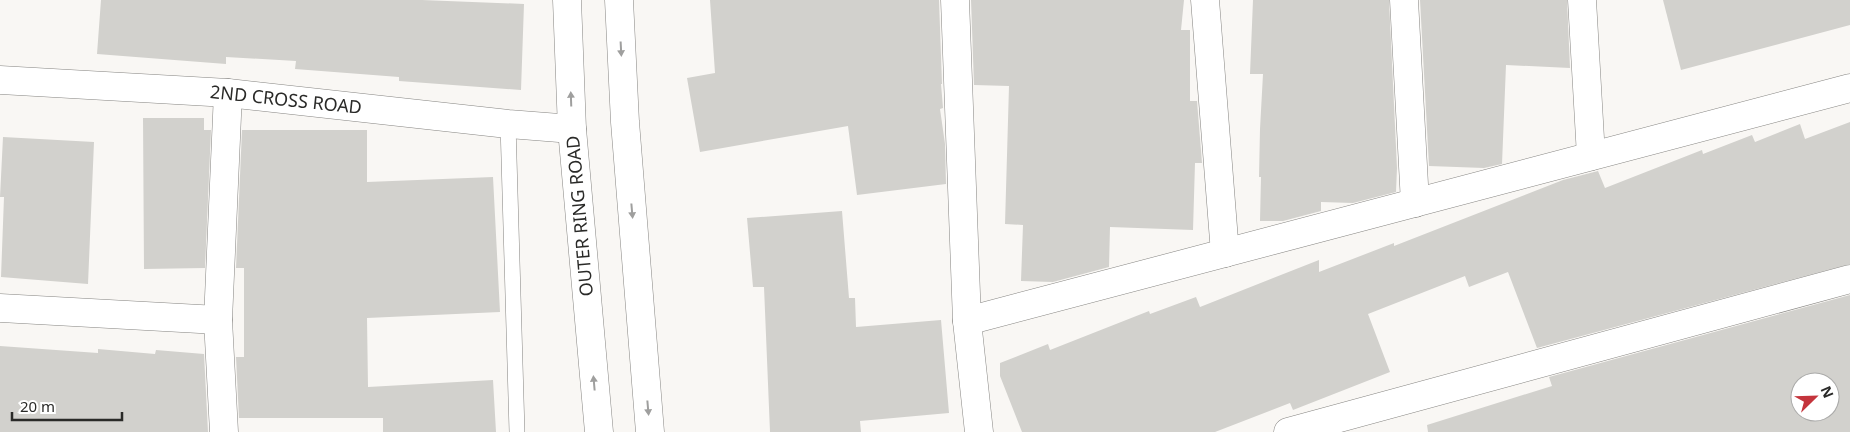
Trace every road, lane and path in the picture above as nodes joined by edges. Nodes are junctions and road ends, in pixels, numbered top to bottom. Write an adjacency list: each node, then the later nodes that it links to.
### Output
1 (567, 0): 11 (main road, OUTER RING ROAD, one-way to 1)
2 (619, 0): 22 (main road, one-way to 22)
3 (955, 0): 18 (main road)
4 (1205, 0): 14 (main road)
5 (1404, 0): 13 (main road)
6 (1582, 0): 12 (main road)
7 (0, 80): 9 (main road, 2ND CROSS ROAD)
8 (1850, 88): 12 (main road)
9 (228, 93): 10 (main road, 2ND CROSS ROAD); 17 (main road)
10 (508, 124): 11 (main road, 2ND CROSS ROAD); 20 (lane)
11 (572, 129): 21 (main road, OUTER RING ROAD, one-way to 11)
12 (1591, 156): 13 (main road)
13 (1415, 203): 14 (main road)
14 (1225, 253): 18 (main road)
15 (1850, 279): 24 (main road)
16 (0, 308): 17 (main road)
17 (218, 320): 19 (main road)
18 (967, 321): 23 (main road)
19 (224, 432)
20 (517, 432)
21 (599, 432)
22 (650, 432)
23 (979, 432)
24 (1288, 432)

